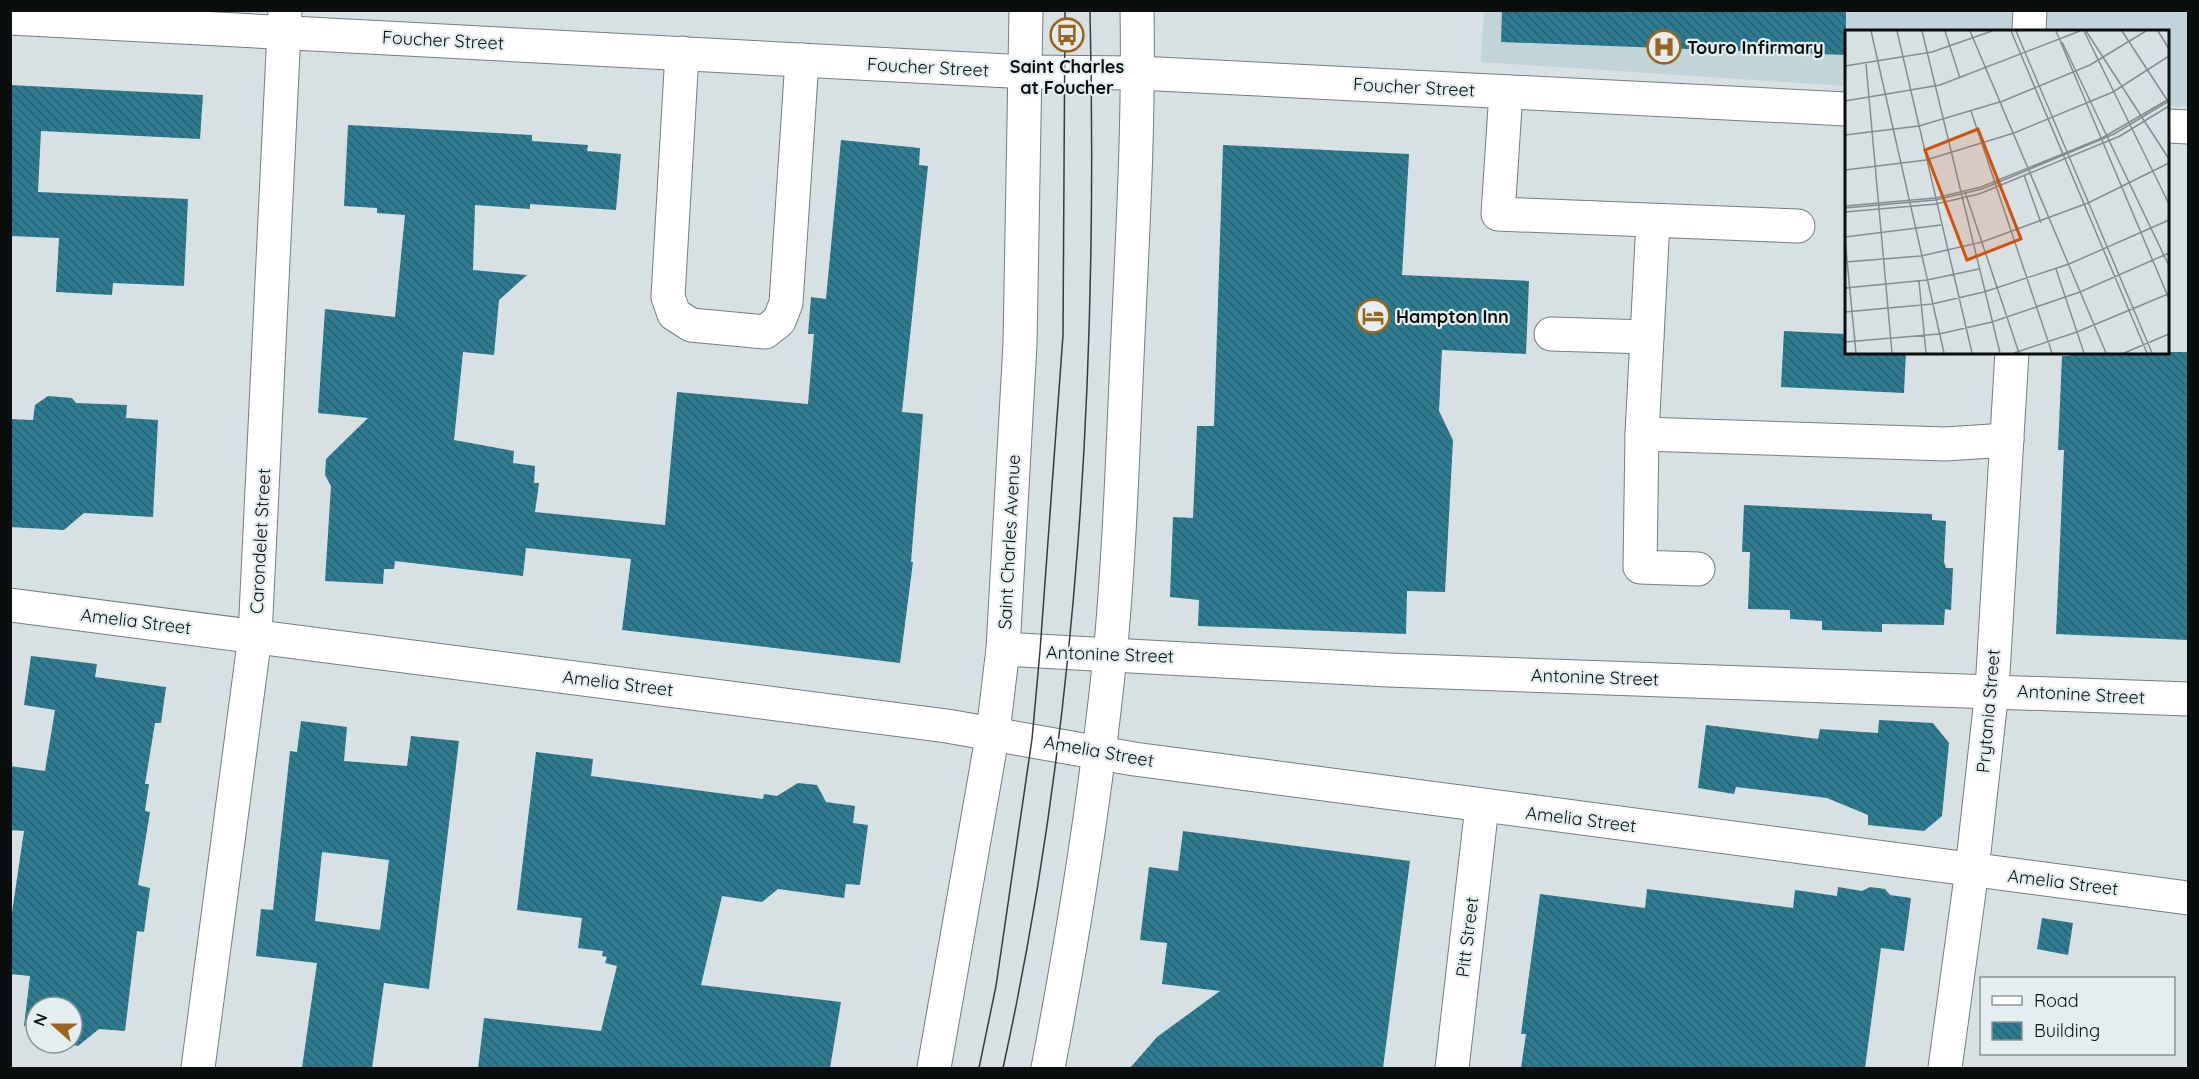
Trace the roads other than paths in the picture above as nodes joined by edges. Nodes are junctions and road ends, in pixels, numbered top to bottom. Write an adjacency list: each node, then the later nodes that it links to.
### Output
1 (1026, 10): 9 (street, Saint Charles Avenue)
2 (1137, 10): 10 (street)
3 (2030, 10): 6 (street)
4 (10, 18): 5 (street, Foucher Street)
5 (285, 21): 7 (street, Foucher Street); 24 (street, Carondelet Street)
6 (2029, 30)
7 (682, 53): 8 (street, Foucher Street); 8 (street)
8 (802, 60): 9 (street, Foucher Street)
9 (1027, 72): 10 (street, Foucher Street); 25 (street, Saint Charles Avenue)
10 (1138, 73): 11 (street, Foucher Street); 26 (street)
11 (1506, 92): 12 (street, Foucher Street); 15 (street)
12 (1845, 109)
13 (2169, 126): 14 (street)
14 (2188, 127)
15 (1653, 220): 16 (street); 18 (street)
16 (1797, 226)
17 (1551, 334): 18 (street)
18 (1647, 337): 20 (street)
19 (2012, 354): 21 (street, Prytania Street)
20 (1642, 434): 21 (street); 22 (street)
21 (2007, 440): 27 (street, Prytania Street)
22 (1698, 569)
23 (10, 605): 24 (street, Amelia Street)
24 (255, 636): 29 (street, Amelia Street); 34 (street, Carondelet Street)
25 (1003, 649): 26 (street, Antonine Street); 29 (street, Saint Charles Avenue)
26 (1110, 654): 27 (street, Antonine Street); 30 (street)
27 (1992, 690): 28 (street, Antonine Street); 32 (street, Prytania Street)
28 (2188, 699)
29 (993, 732): 30 (street, Amelia Street); 35 (street, Saint Charles Avenue)
30 (1099, 754): 31 (street, Amelia Street); 36 (street)
31 (1482, 806): 32 (street, Amelia Street); 37 (street, Pitt Street)
32 (1972, 870): 33 (street, Amelia Street); 38 (street, Prytania Street)
33 (2188, 898)
34 (198, 1068)
35 (933, 1068)
36 (1048, 1068)
37 (1452, 1068)
38 (1945, 1068)

